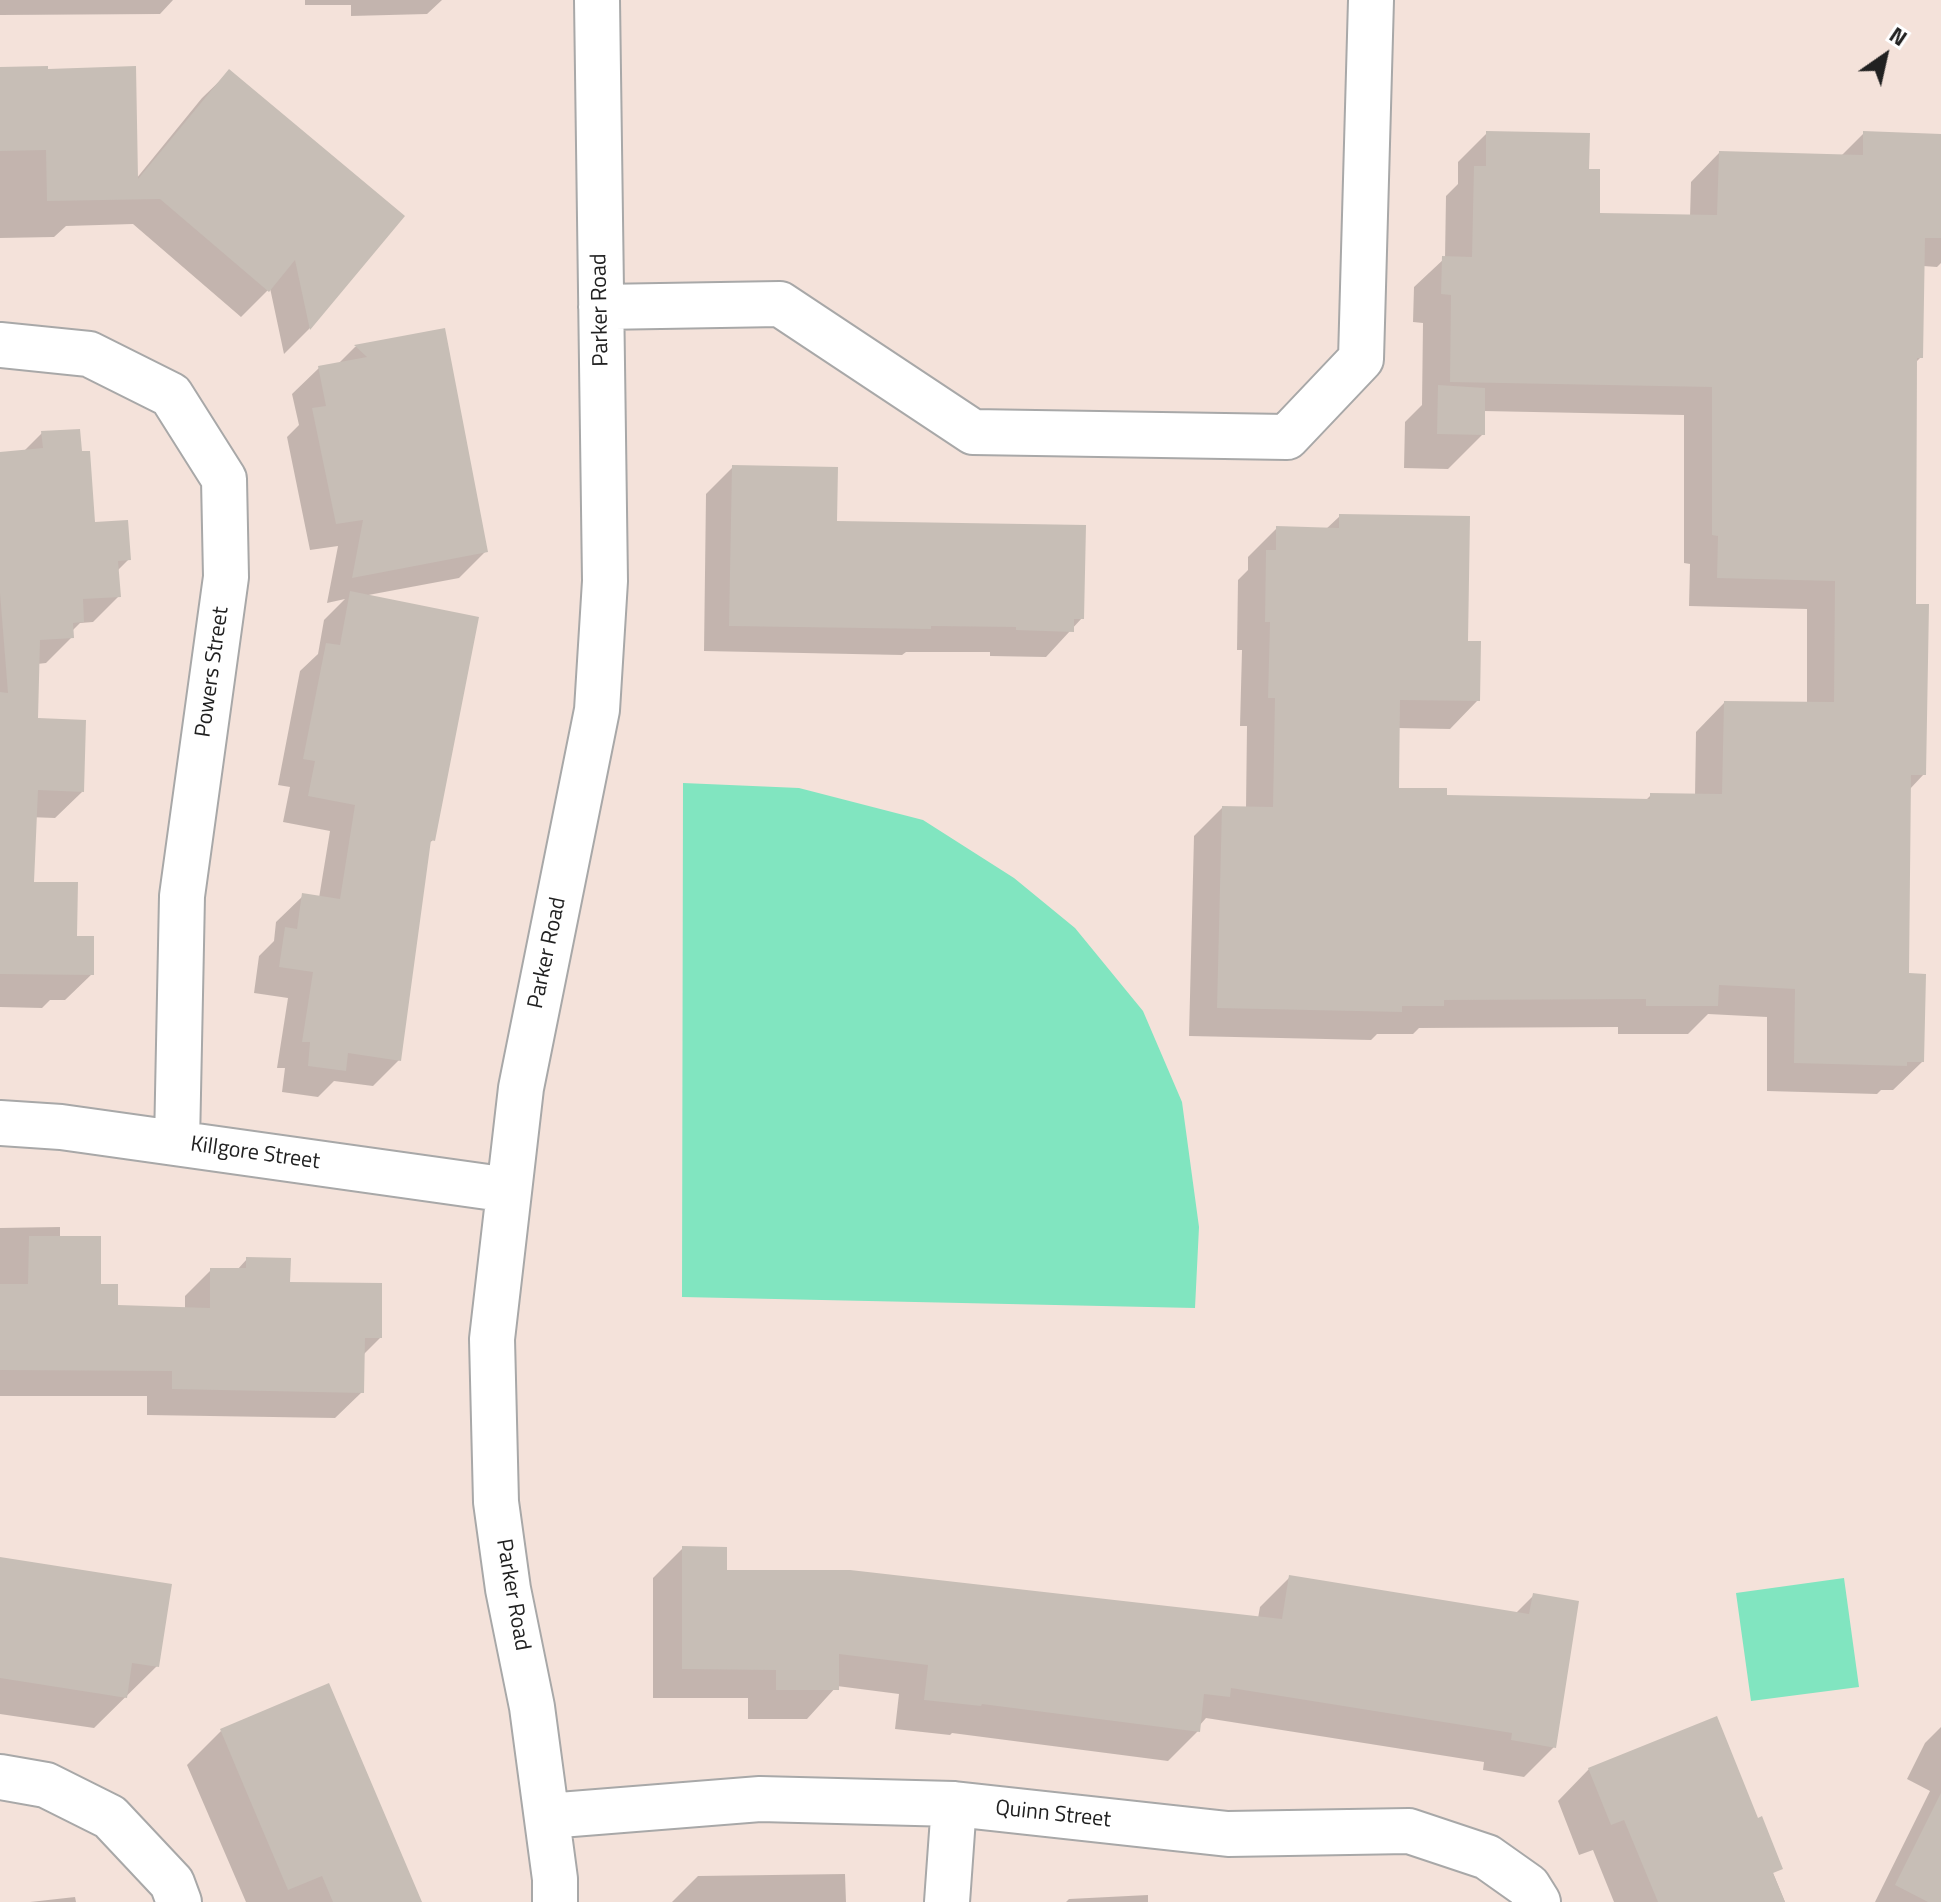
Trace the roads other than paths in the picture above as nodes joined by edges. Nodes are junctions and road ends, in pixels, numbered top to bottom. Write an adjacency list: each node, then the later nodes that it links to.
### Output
1 (597, 0): 3 (street, Parker Road)
2 (1371, 0): 3 (street)
3 (601, 307): 7 (street, Parker Road)
4 (0, 345): 6 (street, Powers Street)
5 (0, 1123): 6 (street, Killgore Street)
6 (177, 1143): 7 (street, Killgore Street)
7 (509, 1190): 10 (street, Parker Road)
8 (0, 1777): 11 (street)
9 (954, 1804): 10 (street, Quinn Street); 13 (street); 14 (street, Quinn Street)
10 (547, 1816): 12 (street, Parker Road)
11 (179, 1902)
12 (555, 1902)
13 (947, 1902)
14 (1538, 1902)

